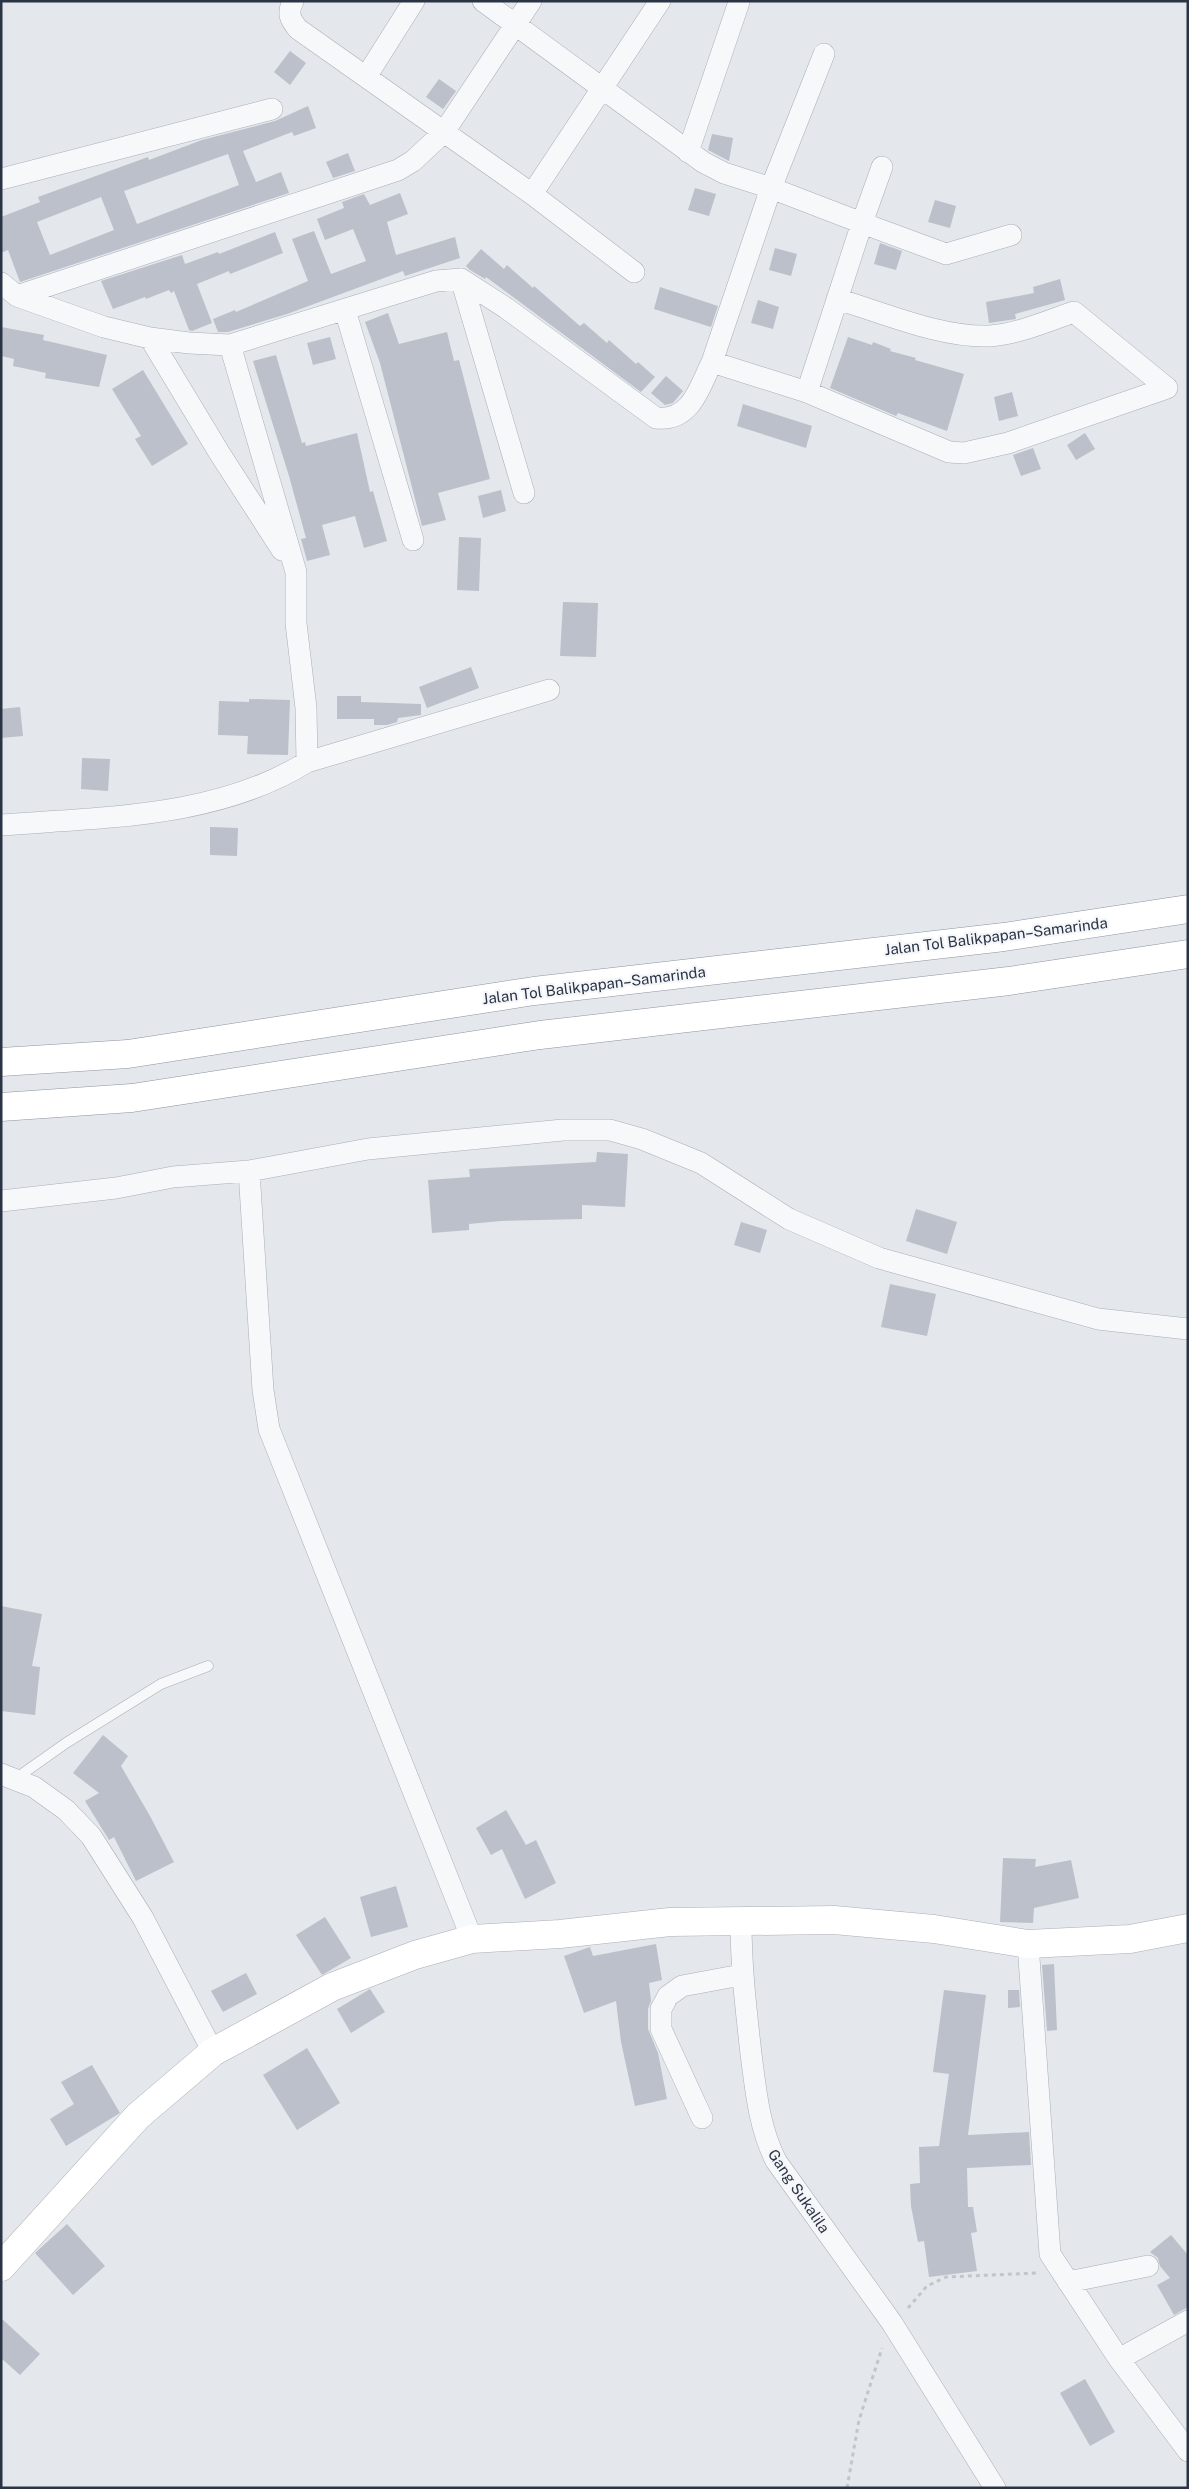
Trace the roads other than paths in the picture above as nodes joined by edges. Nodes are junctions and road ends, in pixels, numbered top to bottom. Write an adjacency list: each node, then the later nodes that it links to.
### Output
1 (294, 1): 9 (street)
2 (414, 1): 9 (street)
3 (483, 1): 7 (street)
4 (531, 1): 7 (street)
5 (660, 1): 10 (street)
6 (739, 2): 13 (street)
7 (516, 25): 10 (street); 12 (street)
8 (824, 54): 16 (street)
9 (366, 77): 12 (street)
10 (602, 87): 13 (street); 17 (street)
11 (272, 109): 15 (street)
12 (444, 132): 17 (street); 22 (street)
13 (688, 152): 16 (street)
14 (882, 167): 18 (street)
15 (1, 179)
16 (771, 188): 18 (street); 27 (street)
17 (532, 194): 20 (street)
18 (862, 223): 19 (street); 23 (street)
19 (1011, 236)
20 (634, 272)
21 (461, 279): 24 (street); 27 (street); 29 (street)
22 (9, 290): 25 (street)
23 (837, 298): 28 (street); 28 (street)
24 (345, 310): 26 (street); 30 (street)
25 (150, 338): 26 (street); 31 (street)
26 (230, 345): 31 (street)
27 (712, 362): 28 (street)
28 (807, 392)
29 (524, 493)
30 (413, 540)
31 (296, 572): 33 (street)
32 (549, 690): 33 (street)
33 (307, 762): 34 (street)
34 (1, 825)
35 (1188, 909): 37 (main road, Jalan Tol Balikpapan–Samarinda)
36 (1188, 954): 38 (main road)
37 (1, 1062)
38 (1, 1107)
39 (249, 1171): 40 (street); 41 (street); 46 (street)
40 (1, 1202)
41 (1188, 1329)
42 (208, 1666): 43 (lane)
43 (8, 1776): 49 (street)
44 (741, 1922): 46 (main road); 47 (main road); 48 (street, Gang Sukalila)
45 (1188, 1928): 47 (main road)
46 (472, 1939): 49 (main road)
47 (1028, 1944): 53 (street)
48 (741, 1975): 50 (street); 57 (street, Gang Sukalila)
49 (213, 2052): 52 (main road)
50 (702, 2118)
51 (1148, 2266): 53 (street)
52 (1, 2267)
53 (1068, 2282): 55 (street)
54 (1188, 2321): 55 (street)
55 (1119, 2359): 56 (street)
56 (1188, 2451)
57 (995, 2488)

